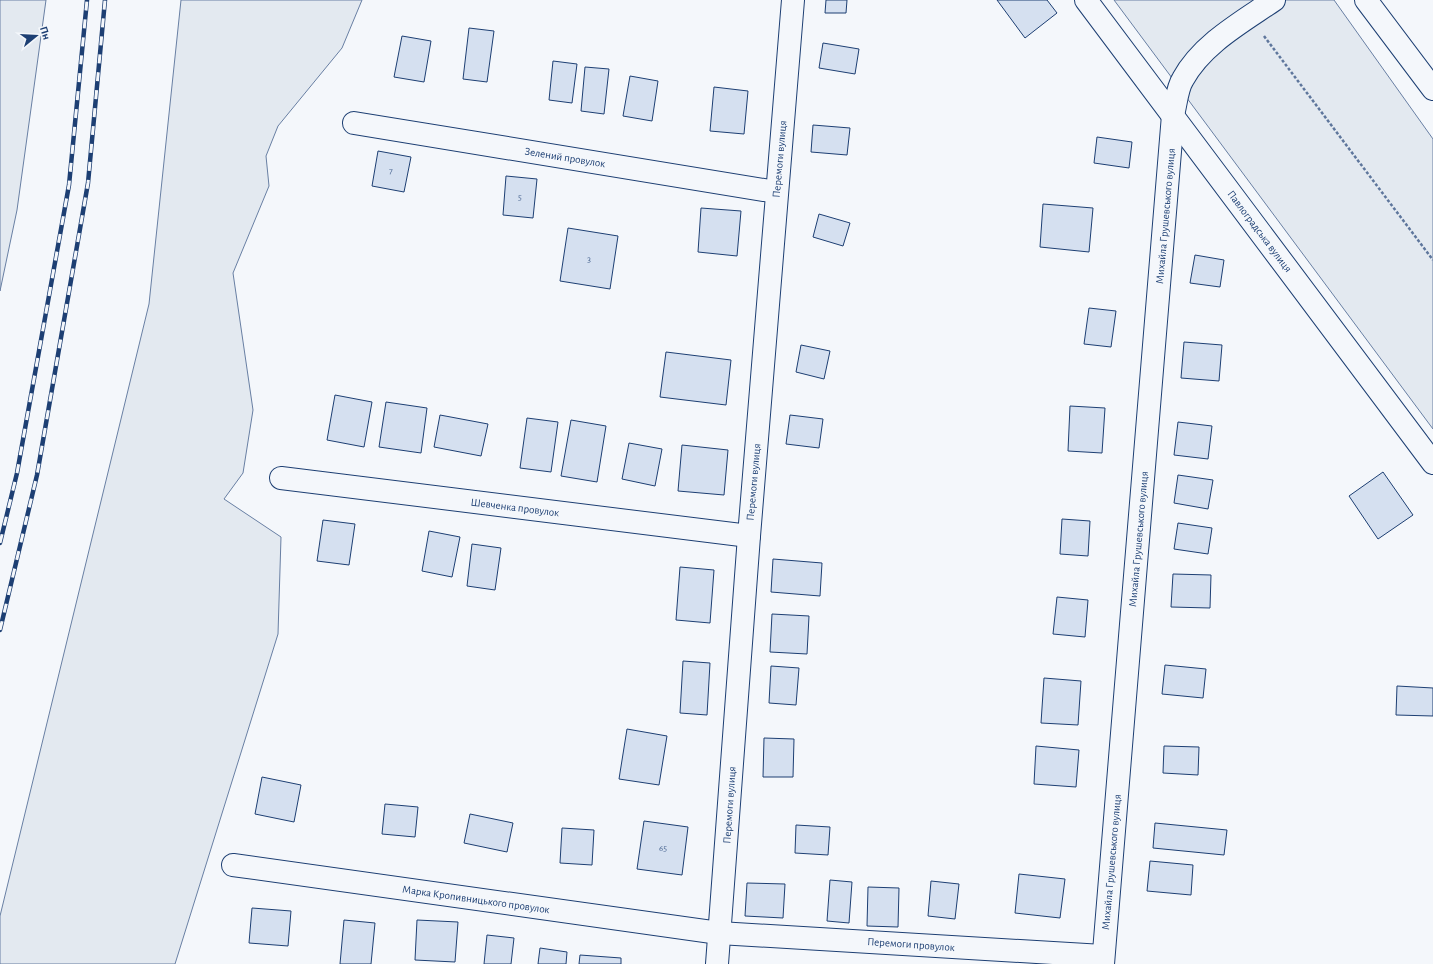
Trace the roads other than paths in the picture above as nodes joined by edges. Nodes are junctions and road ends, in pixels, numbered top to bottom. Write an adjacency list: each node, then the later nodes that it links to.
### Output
1 (793, 0): 8 (street, Перемоги вулиця)
2 (1086, 0): 6 (street, Павлоградська вулиця)
3 (1274, 0): 6 (street, Михайла Грушевського вулиця)
4 (1366, 0): 5 (street)
5 (1433, 89)
6 (1173, 115): 9 (street, Павлоградська вулиця); 14 (street, Михайла Грушевського вулиця)
7 (354, 123): 8 (street, Зелений провулок)
8 (776, 192): 11 (street, Перемоги вулиця)
9 (1433, 463)
10 (281, 478): 11 (street, Шевченка провулок)
11 (748, 536): 13 (street, Перемоги вулиця)
12 (233, 864): 13 (street, Марка Кропивницького провулок)
13 (719, 933): 14 (street, Перемоги провулок); 15 (street, Перемоги вулиця)
14 (1103, 960)
15 (717, 964)

